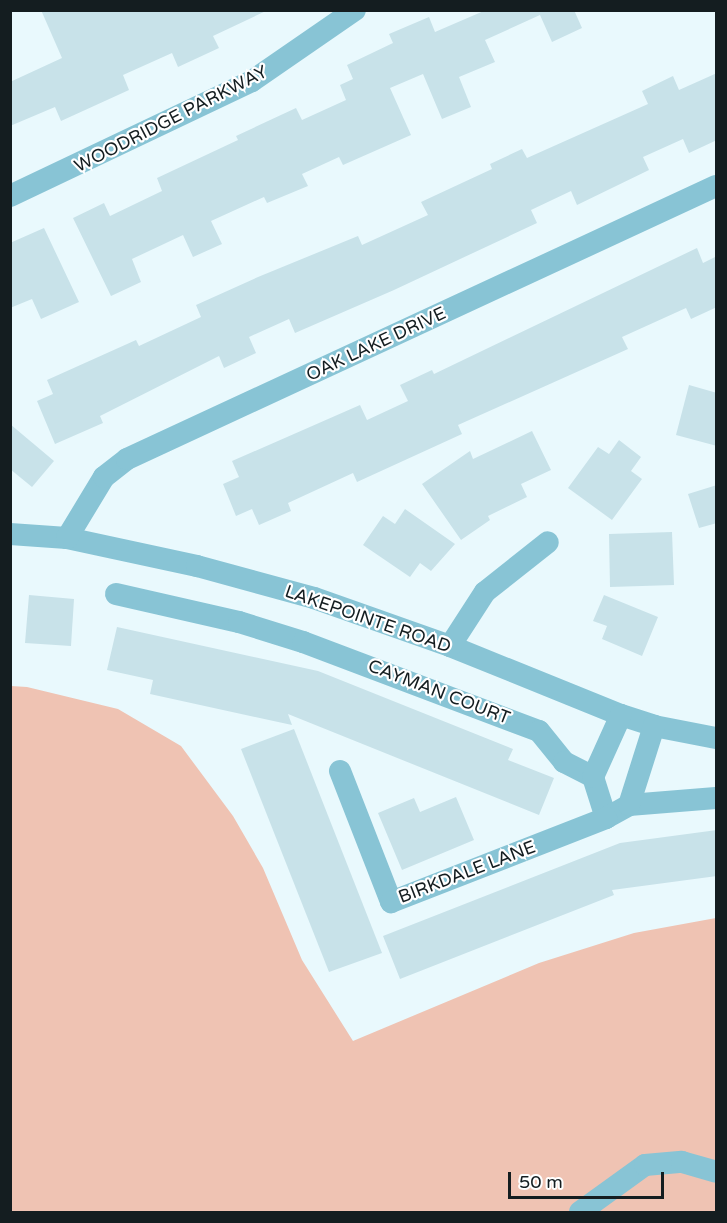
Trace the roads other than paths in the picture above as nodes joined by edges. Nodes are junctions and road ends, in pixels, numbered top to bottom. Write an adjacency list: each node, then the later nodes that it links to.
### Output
1 (355, 10): 3 (street, WOODRIDGE PARKWAY)
2 (717, 186): 5 (street, OAK LAKE DRIVE)
3 (10, 196)
4 (10, 534): 5 (street, LAKEPOINTE ROAD)
5 (67, 538): 8 (street, LAKEPOINTE ROAD)
6 (548, 542): 8 (street)
7 (116, 594): 13 (street, CAYMAN COURT)
8 (450, 646): 9 (street, LAKEPOINTE ROAD)
9 (621, 715): 10 (street, LAKEPOINTE ROAD); 13 (street)
10 (654, 726): 11 (street, LAKEPOINTE ROAD); 15 (street)
11 (717, 738)
12 (340, 771): 16 (street, BIRKDALE LANE)
13 (593, 777): 16 (street)
14 (717, 798): 15 (street)
15 (629, 805): 16 (street)
16 (606, 818)
17 (717, 1172): 18 (street)
18 (580, 1212)

